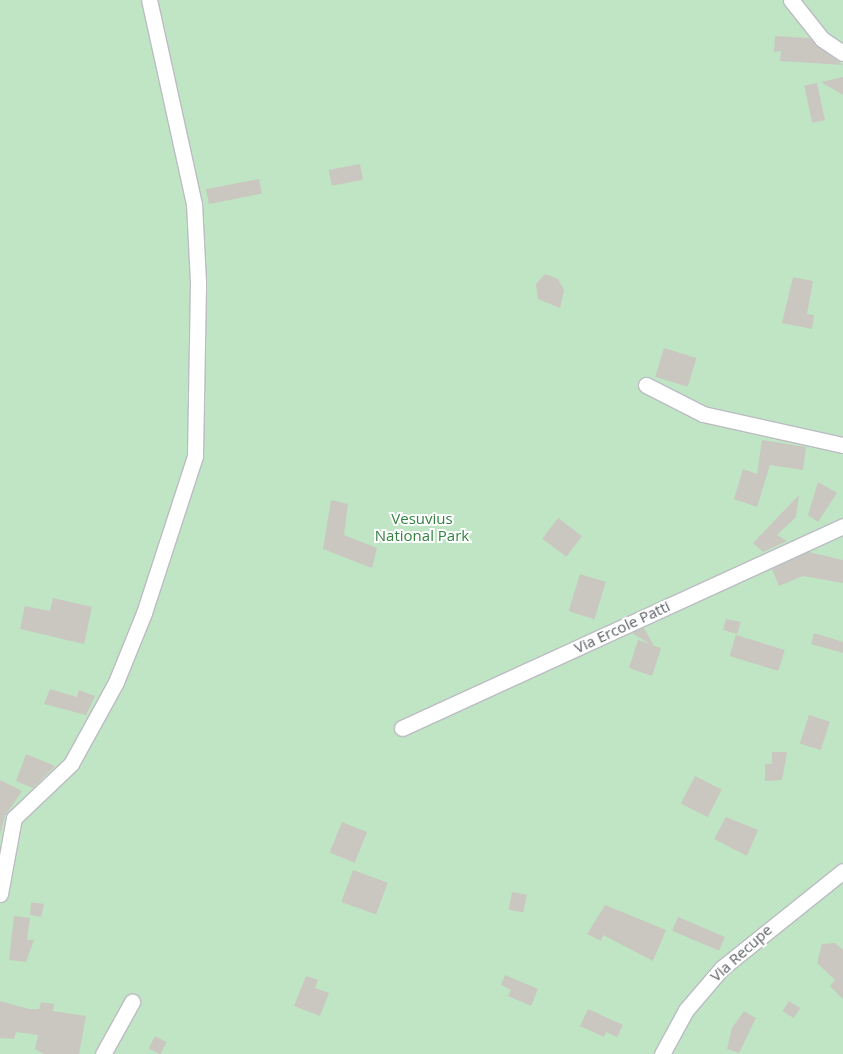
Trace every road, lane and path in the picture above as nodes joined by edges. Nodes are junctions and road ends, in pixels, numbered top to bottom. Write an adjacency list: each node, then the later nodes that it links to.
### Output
1 (149, 0): 9 (street)
2 (791, 0): 3 (street)
3 (843, 53)
4 (646, 385): 5 (street)
5 (843, 445)
6 (843, 526): 7 (street, Via Ercole Patti)
7 (402, 728)
8 (843, 871): 12 (street, Via Recupe)
9 (0, 894)
10 (132, 1002): 11 (street)
11 (103, 1054)
12 (662, 1054)

